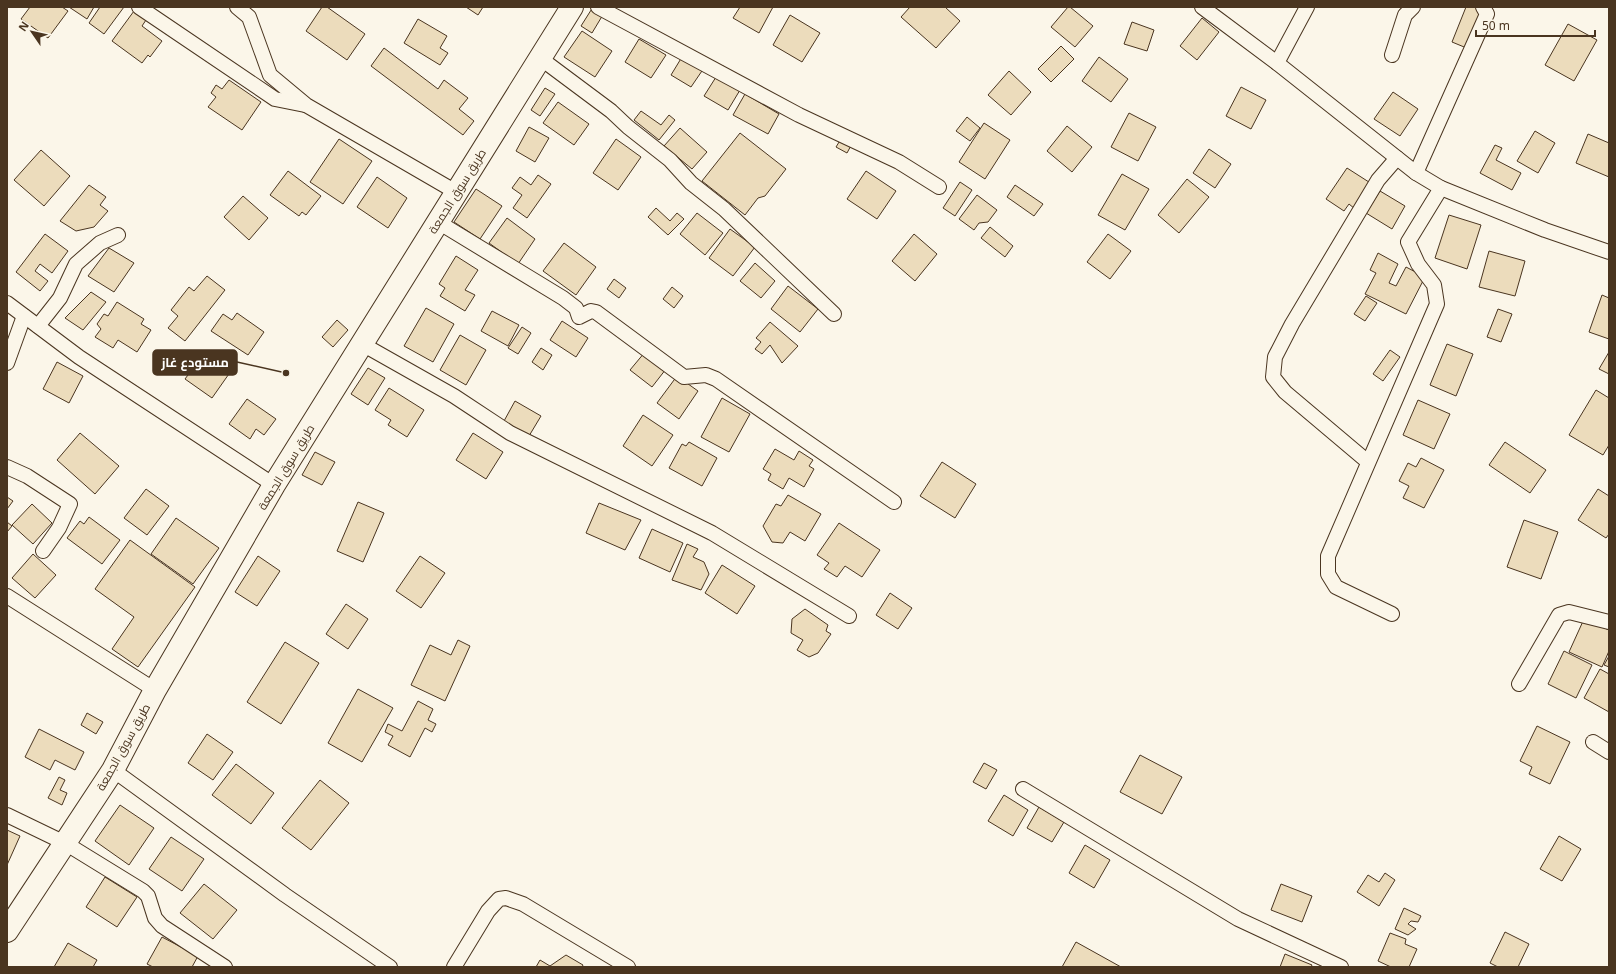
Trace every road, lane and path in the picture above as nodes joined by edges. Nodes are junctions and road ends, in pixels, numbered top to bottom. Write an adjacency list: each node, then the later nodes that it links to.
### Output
1 (139, 7): 12 (street)
2 (237, 7): 12 (street)
3 (572, 7): 10 (main road, طريق سوق الجمعة)
4 (598, 7): 15 (street)
5 (1202, 7): 11 (street)
6 (1307, 7): 11 (street)
7 (1413, 7): 9 (street)
8 (1483, 7): 14 (street)
9 (1392, 55)
10 (540, 58): 17 (main road, طريق سوق الجمعة); 22 (street)
11 (1277, 63): 13 (street)
12 (306, 106): 17 (street)
13 (1396, 158): 14 (street); 27 (street)
14 (1416, 174): 16 (street)
15 (939, 187)
16 (1440, 188): 20 (street); 27 (street)
17 (456, 192): 18 (main road, طريق سوق الجمعة)
18 (438, 222): 25 (main road, طريق سوق الجمعة); 30 (street)
19 (118, 235): 24 (street)
20 (1609, 252)
21 (7, 303): 23 (street)
22 (834, 314)
23 (24, 316): 24 (street); 26 (street)
24 (38, 326): 29 (street)
25 (362, 344): 29 (main road, طريق سوق الجمعة); 34 (street)
26 (7, 363)
27 (1368, 462): 33 (street)
28 (7, 466): 31 (street)
29 (274, 485): 37 (main road, طريق سوق الجمعة)
30 (894, 502)
31 (43, 551)
32 (7, 596): 37 (street)
33 (1392, 614)
34 (849, 616)
35 (1609, 622): 36 (street)
36 (1519, 684)
37 (155, 690): 40 (main road, طريق سوق الجمعة)
38 (1593, 742): 39 (street)
39 (1609, 752)
40 (113, 770): 43 (main road, طريق سوق الجمعة); 46 (street)
41 (1023, 789): 49 (street)
42 (7, 815): 43 (street)
43 (65, 843): 44 (main road, طريق سوق الجمعة); 45 (street)
44 (7, 930)
45 (225, 967)
46 (390, 967)
47 (454, 967): 48 (street)
48 (628, 967)
49 (1340, 967)

